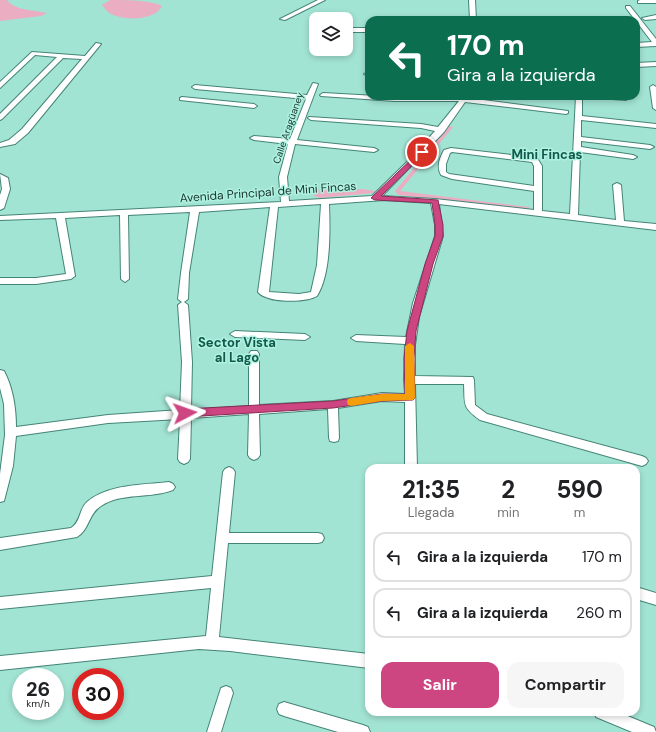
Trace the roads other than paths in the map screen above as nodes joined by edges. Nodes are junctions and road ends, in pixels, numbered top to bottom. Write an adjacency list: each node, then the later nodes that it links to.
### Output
1 (322, 0): 10 (street)
2 (472, 0): 6 (street)
3 (656, 1): 4 (street)
4 (640, 2)
5 (628, 6): 7 (street)
6 (472, 16)
7 (635, 16)
8 (656, 17): 9 (street)
9 (645, 18)
10 (283, 19)
11 (640, 22): 12 (street)
12 (645, 29): 15 (street); 17 (street)
13 (353, 30): 14 (street)
14 (365, 30)
15 (640, 30)
16 (98, 44): 20 (street)
17 (656, 44): 18 (street)
18 (640, 45)
19 (62, 55): 20 (street); 24 (street); 40 (street)
20 (87, 58): 48 (street)
21 (656, 64): 22 (street)
22 (640, 65)
23 (315, 84): 29 (street, Calle Aragüaney)
24 (0, 86)
25 (195, 87): 27 (street)
26 (653, 87): 32 (street)
27 (232, 90): 29 (street); 36 (street)
28 (323, 95): 30 (street)
29 (309, 97): 47 (street, Calle Aragüaney)
30 (365, 97)
31 (182, 99): 36 (street)
32 (655, 99): 38 (street)
33 (463, 100): 44 (street)
34 (479, 100): 39 (street)
35 (579, 100): 42 (street)
36 (225, 103): 37 (street)
37 (254, 106)
38 (656, 108)
39 (566, 112)
40 (0, 118)
41 (311, 118): 44 (street)
42 (579, 118): 43 (street); 46 (street)
43 (656, 126)
44 (441, 130): 56 (street)
45 (254, 138): 47 (street)
46 (578, 139): 49 (street); 50 (street)
47 (292, 142): 51 (street); 60 (street, Calle Aragüaney)
48 (0, 145)
49 (650, 148)
50 (578, 149): 52 (street); 66 (street)
51 (374, 150)
52 (633, 156)
53 (0, 176): 61 (street)
54 (618, 185): 68 (street)
55 (538, 189): 55 (street); 64 (street)
56 (375, 198): 57 (street, Avenida Principal de Mini Fincas); 58 (street, Avenida Principal de Mini Fincas)
57 (325, 201): 59 (street); 60 (street, Avenida Principal de Mini Fincas)
58 (435, 202): 64 (street, Avenida Principal de Mini Fincas); 75 (street)
59 (274, 204): 60 (street, Avenida Principal de Mini Fincas); 62 (street, Avenida Principal de Mini Fincas)
60 (284, 204)
61 (0, 208)
62 (195, 209): 63 (street, Avenida Principal de Mini Fincas); 82 (street)
63 (124, 212): 65 (street, Avenida Principal de Mini Fincas); 70 (street)
64 (538, 213): 66 (street, Avenida Principal de Mini Fincas)
65 (60, 215): 67 (street, Avenida Principal de Mini Fincas); 71 (street)
66 (574, 217): 68 (street, Avenida Principal de Mini Fincas)
67 (0, 218)
68 (620, 222): 69 (street, Avenida Principal de Mini Fincas)
69 (656, 227)
70 (125, 279)
71 (0, 281)
72 (235, 334): 73 (street)
73 (304, 337)
74 (356, 338): 75 (street)
75 (410, 341): 78 (street)
76 (254, 354): 81 (street)
77 (0, 374): 83 (street)
78 (409, 380): 79 (street); 87 (street)
79 (410, 398): 80 (street); 88 (street)
80 (333, 405): 81 (street); 84 (street)
81 (254, 410): 82 (street); 85 (street)
82 (185, 413): 83 (street); 86 (street)
83 (11, 432): 91 (street)
84 (334, 438)
85 (254, 455)
86 (184, 459)
87 (642, 461)
88 (411, 464)
89 (229, 472): 92 (street)
90 (169, 487): 94 (street)
91 (0, 496)
92 (224, 538): 93 (street); 95 (street)
93 (318, 538)
94 (0, 544)
95 (219, 581): 98 (street); 99 (street)
96 (640, 594): 97 (street)
97 (656, 599)
98 (0, 603)
99 (212, 643): 100 (street); 101 (street)
100 (365, 660)
101 (0, 662)
102 (226, 693): 107 (street)
103 (284, 708): 105 (street)
104 (610, 716): 106 (street)
105 (327, 727): 108 (street)
106 (645, 731)
107 (214, 732)
108 (363, 732)

